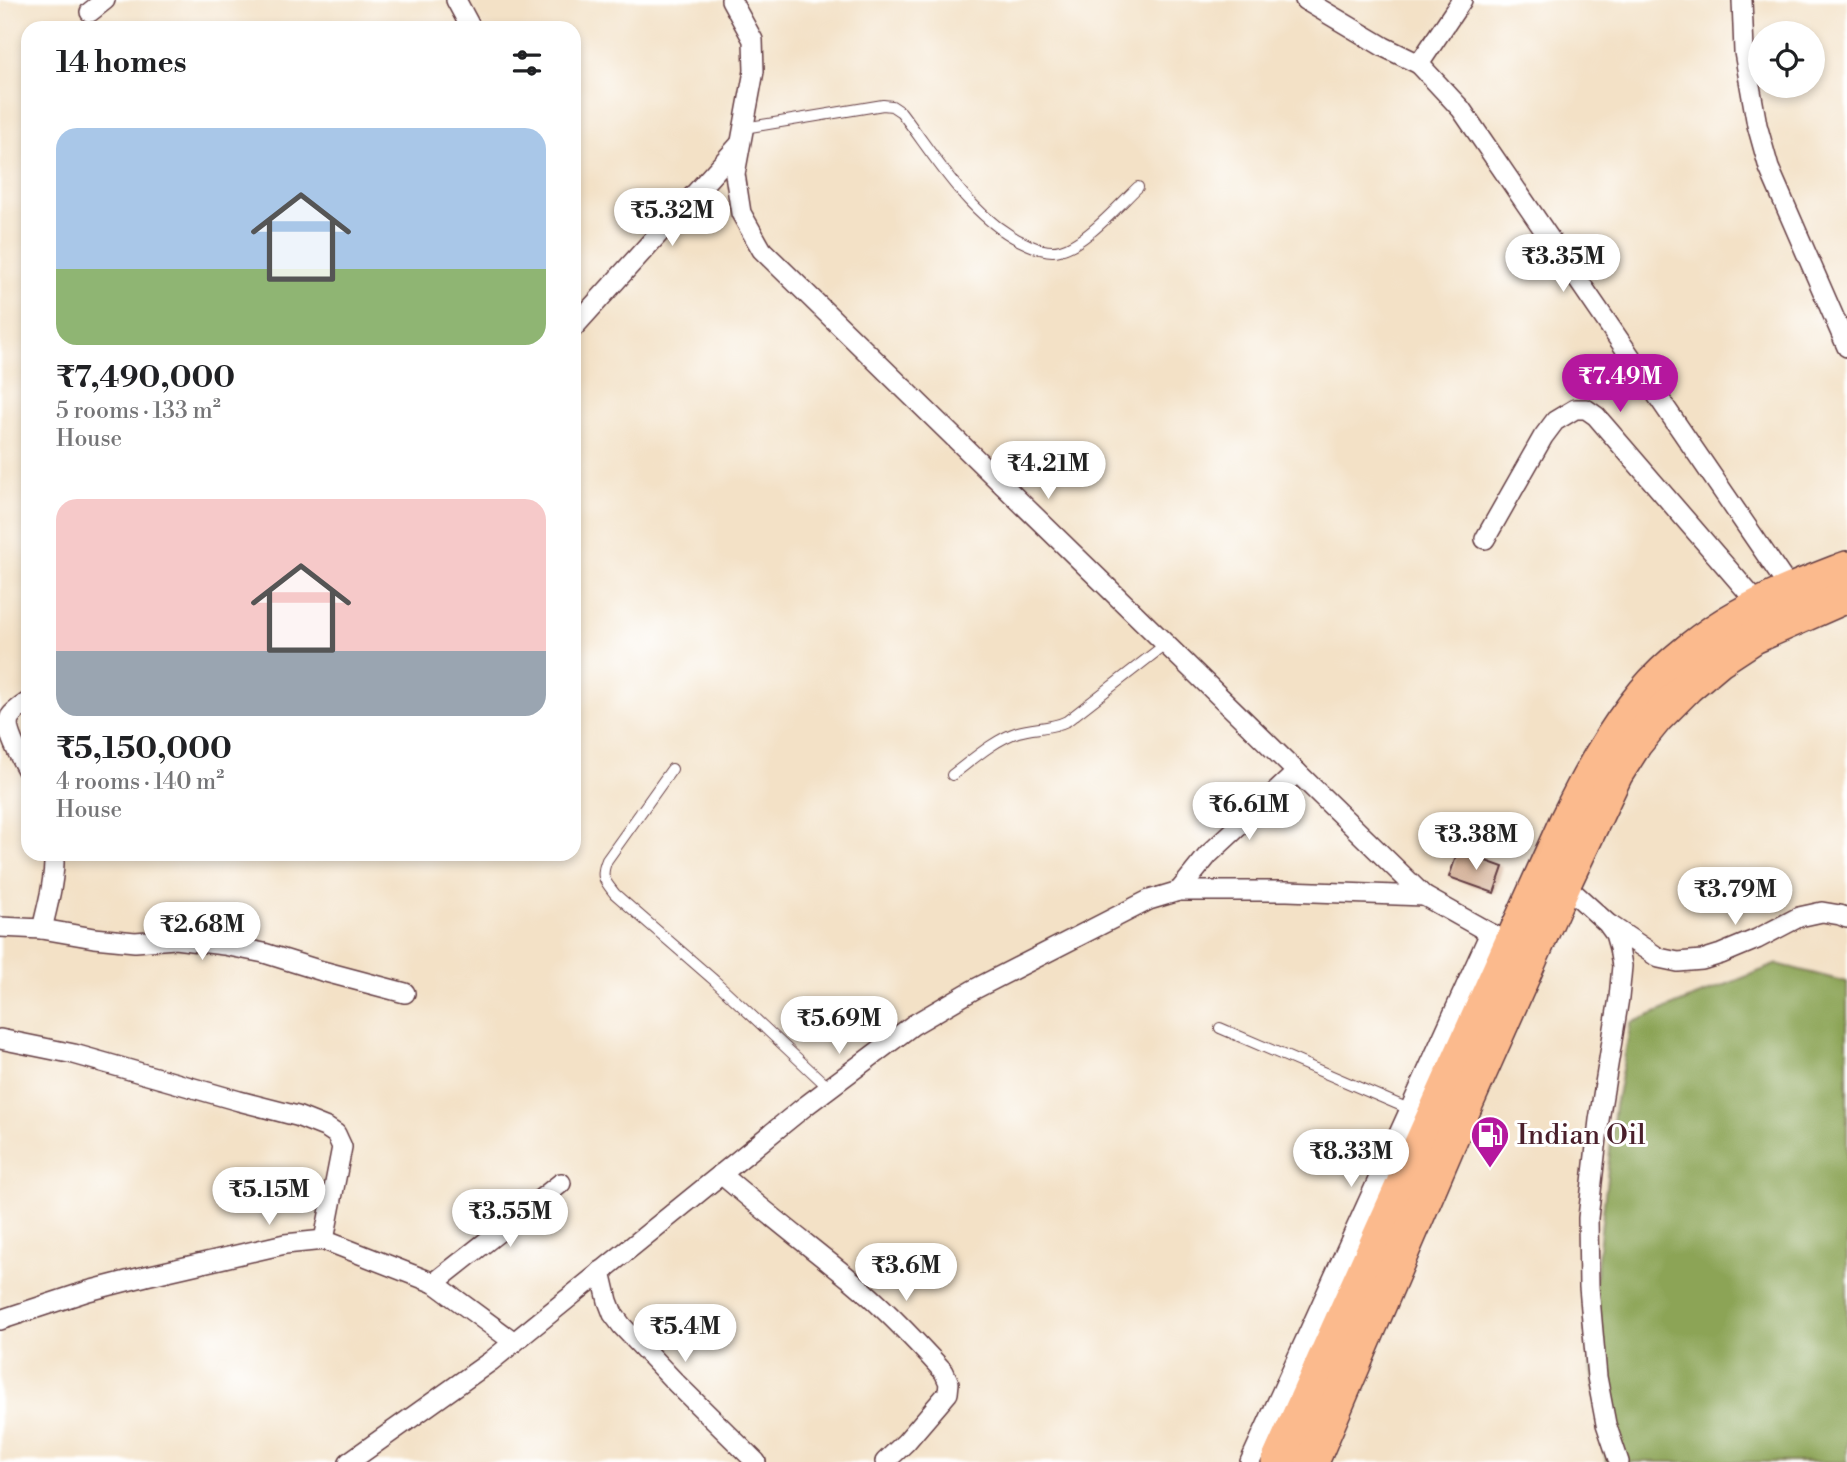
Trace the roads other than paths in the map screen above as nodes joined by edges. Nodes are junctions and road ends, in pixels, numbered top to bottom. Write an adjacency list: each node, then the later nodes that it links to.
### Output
1 (456, 0): 6 (street)
2 (731, 0): 8 (street)
3 (1304, 0): 7 (street)
4 (1462, 0): 7 (street)
5 (1742, 0): 11 (street)
6 (467, 21)
7 (1419, 64): 14 (street)
8 (742, 135): 9 (lane); 10 (street); 17 (street)
9 (1138, 187)
10 (581, 319)
11 (1847, 347)
12 (1485, 539): 16 (street)
13 (1847, 568): 14 (highway)
14 (1791, 591): 16 (highway)
15 (1847, 596): 25 (highway)
16 (1760, 606): 32 (highway)
17 (1166, 644): 22 (street); 23 (lane)
18 (21, 708): 19 (street)
19 (5, 721): 20 (street)
20 (21, 758)
21 (671, 769): 36 (lane)
22 (1297, 772): 26 (street); 27 (street)
23 (952, 775)
24 (55, 861): 31 (street)
25 (1564, 884): 29 (street); 32 (highway)
26 (1179, 891): 27 (street); 36 (street)
27 (1424, 896): 32 (street)
28 (1847, 918): 29 (street)
29 (1606, 923): 51 (street)
30 (0, 927): 31 (street)
31 (42, 929): 33 (street)
32 (1512, 943): 37 (street); 49 (highway); 50 (highway)
33 (405, 993)
34 (1220, 1028): 37 (lane)
35 (0, 1039): 40 (street)
36 (829, 1088): 38 (street)
37 (1409, 1109): 48 (street)
38 (721, 1174): 41 (street); 47 (street)
39 (561, 1183): 42 (street)
40 (324, 1240): 42 (street); 43 (street)
41 (601, 1271): 44 (street); 46 (street)
42 (435, 1283): 44 (street)
43 (0, 1320)
44 (514, 1342): 45 (street)
45 (349, 1462)
46 (756, 1462)
47 (885, 1462)
48 (1250, 1462)
49 (1279, 1462)
50 (1312, 1462)
51 (1619, 1462)

